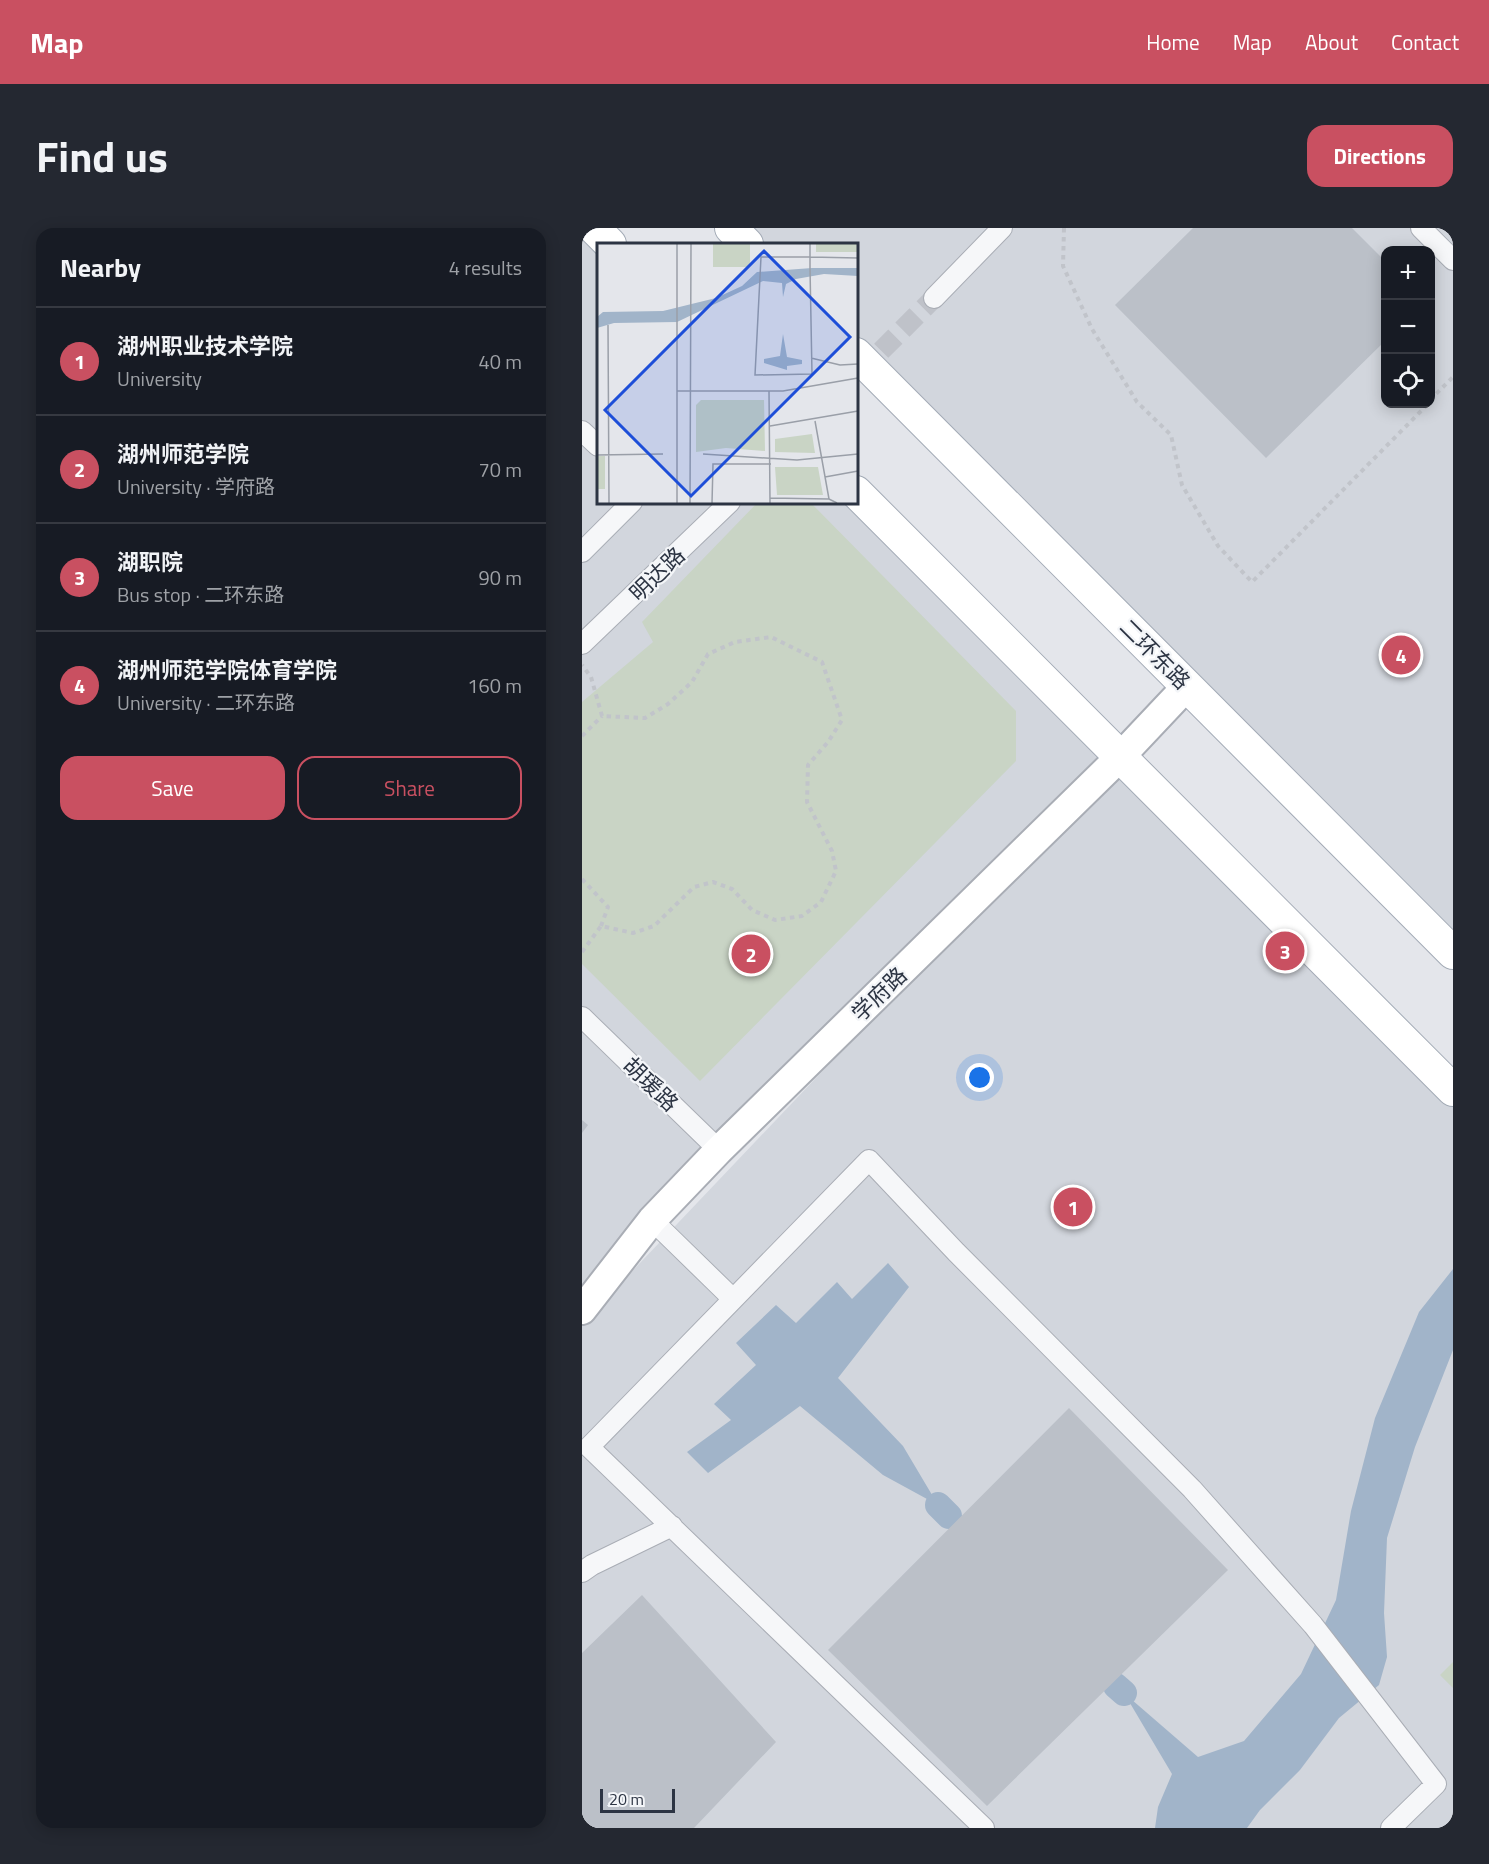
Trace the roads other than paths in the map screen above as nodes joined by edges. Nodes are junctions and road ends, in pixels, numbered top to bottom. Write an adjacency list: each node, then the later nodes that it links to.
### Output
1 (594, 228): 5 (main road)
2 (731, 228): 6 (main road)
3 (1002, 228): 8 (street)
4 (1421, 228): 7 (street)
5 (609, 243)
6 (746, 243)
7 (1453, 260)
8 (934, 298)
9 (858, 356): 17 (main road, 二环东路)
10 (582, 431): 11 (street)
11 (597, 445)
12 (858, 494): 18 (main road)
13 (630, 504): 15 (street)
14 (728, 504): 16 (street, 明达路)
15 (582, 552)
16 (582, 644)
17 (1187, 686): 18 (main road, 学府路); 19 (main road, 二环东路)
18 (1120, 757): 21 (main road); 22 (main road, 学府路)
19 (1453, 952)
20 (582, 1017): 22 (street, 胡瑗路)
21 (1453, 1090)
22 (719, 1150): 23 (main road, 学府路)
23 (652, 1220): 24 (street); 25 (main road, 学府路)
24 (733, 1299): 26 (street); 29 (street)
25 (582, 1310)
26 (672, 1527): 27 (street); 28 (street)
27 (582, 1572)
28 (984, 1828)
29 (1391, 1828)

